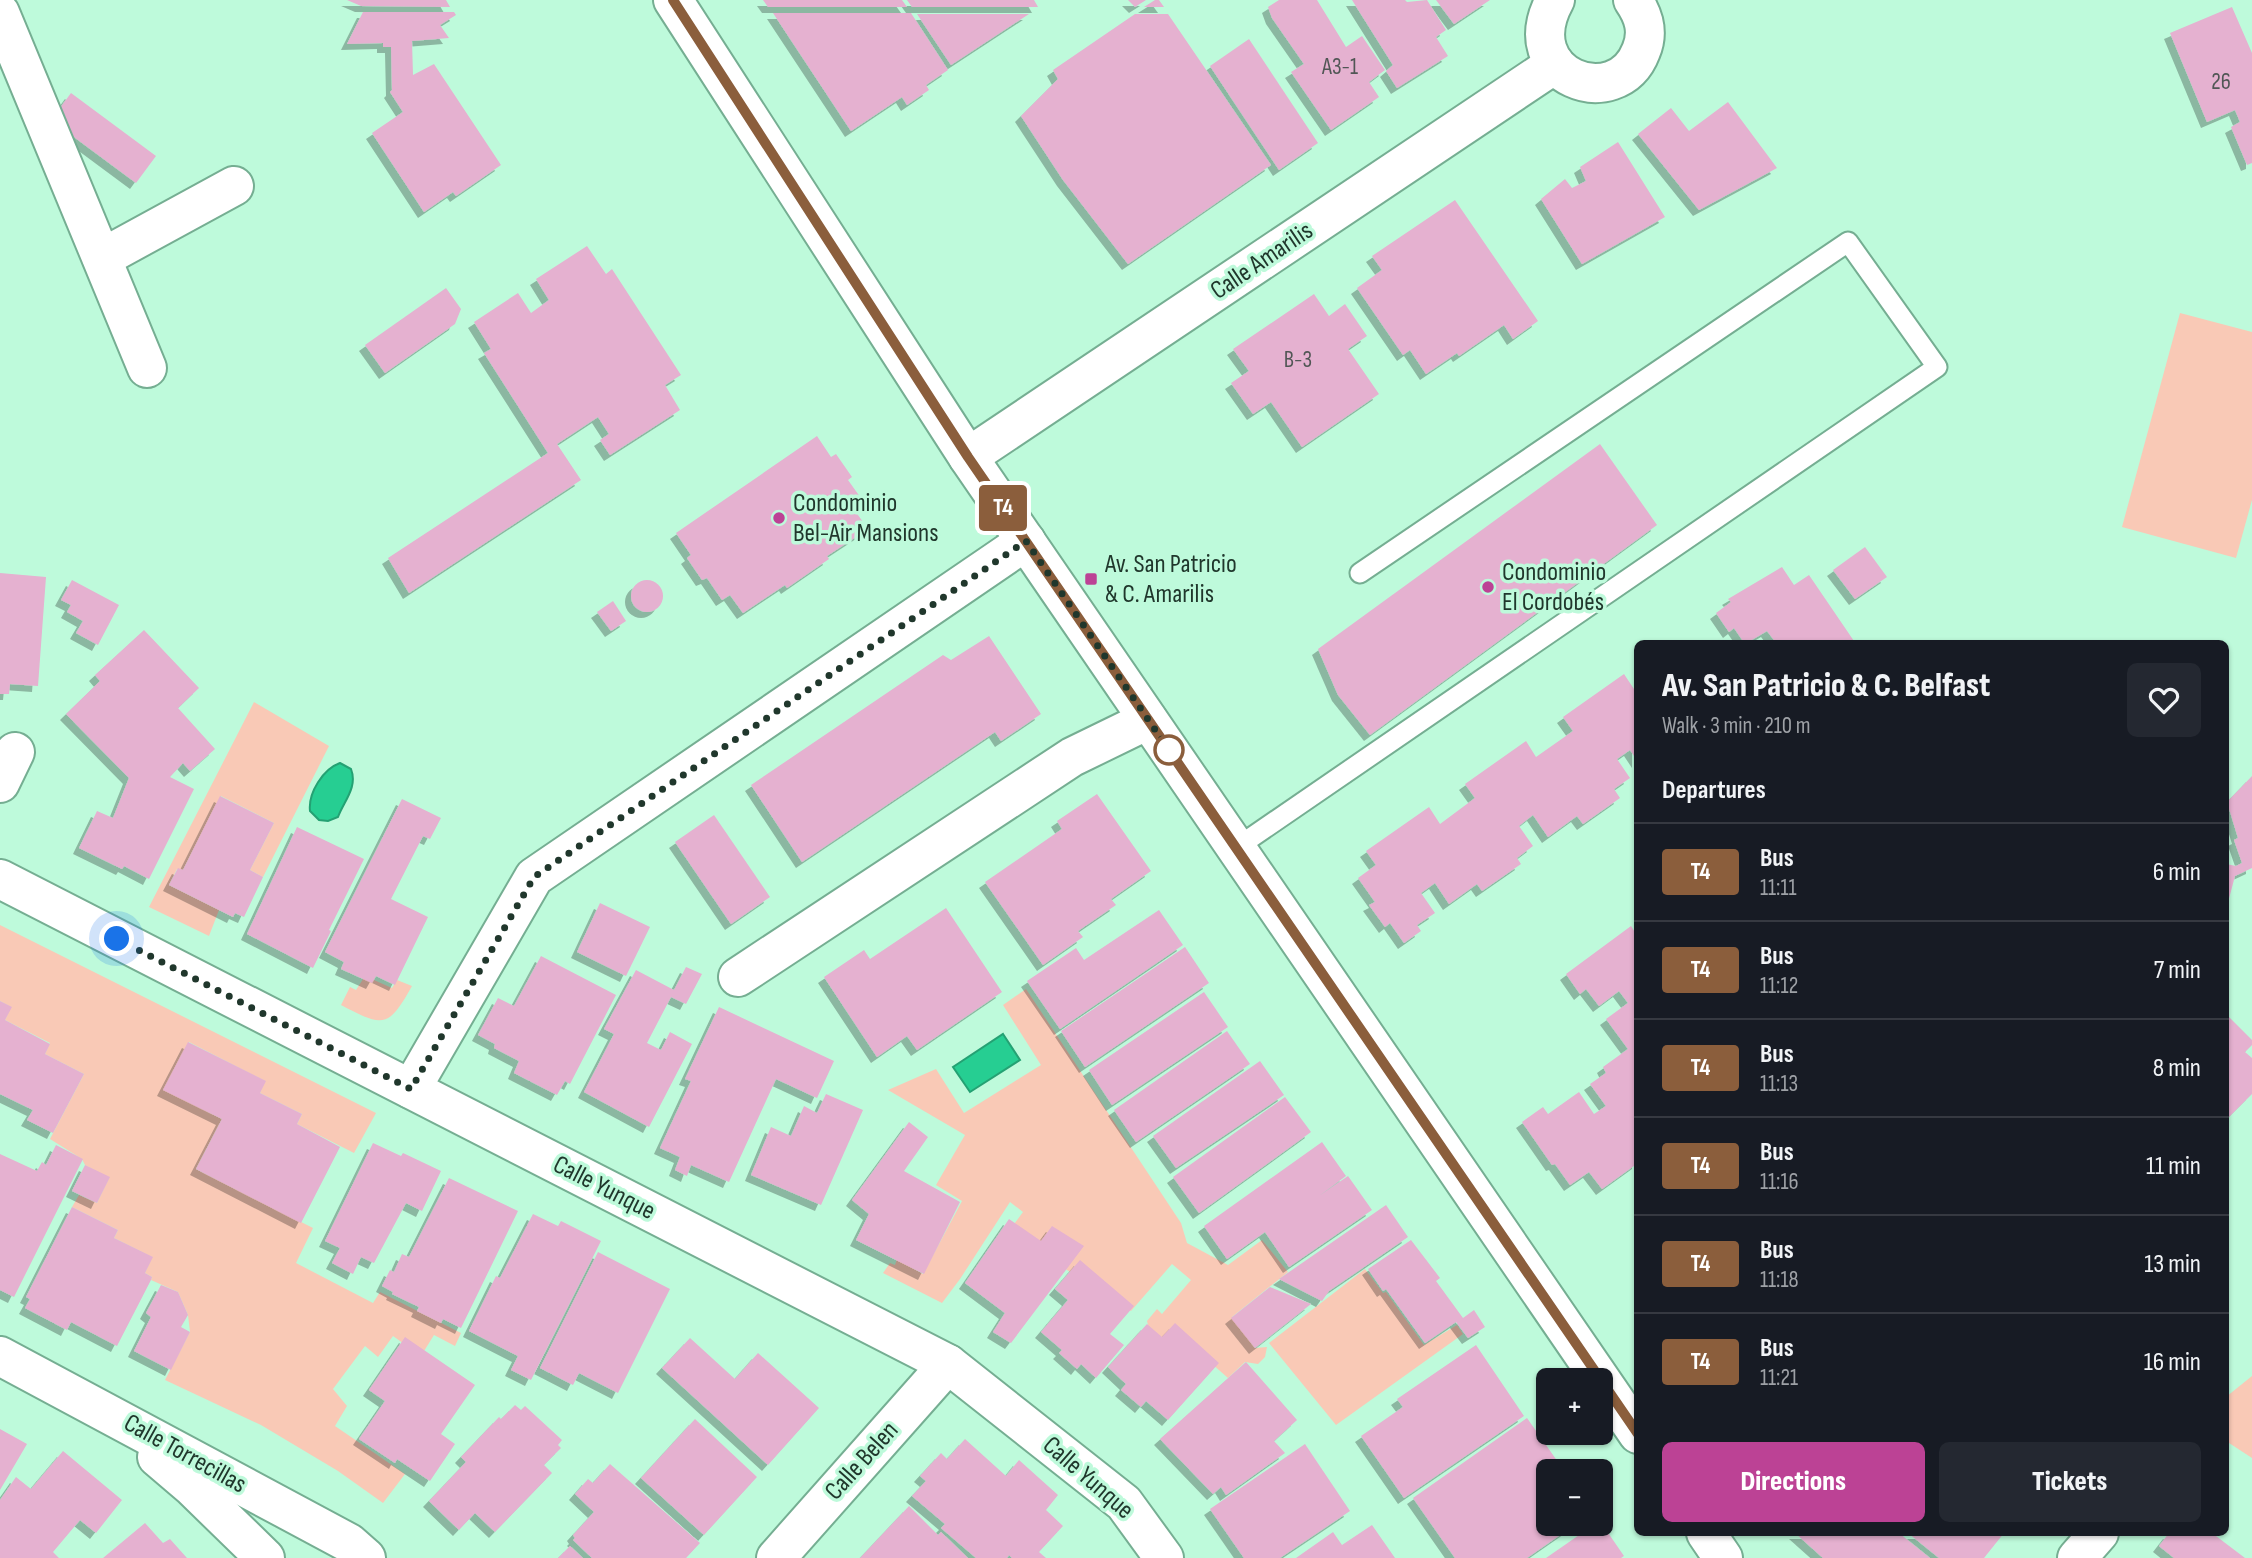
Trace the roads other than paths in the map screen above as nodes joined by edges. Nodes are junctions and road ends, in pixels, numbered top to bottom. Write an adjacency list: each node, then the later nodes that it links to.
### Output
1 (673, 0): 9 (street)
2 (1555, 0): 5 (street)
3 (1633, 0): 5 (street)
4 (0, 13): 7 (street)
5 (1555, 64): 9 (street, Calle Amarilis)
6 (234, 186): 7 (street)
7 (102, 258): 8 (street)
8 (147, 368)
9 (968, 457): 10 (street)
10 (1026, 541): 12 (street); 16 (street)
11 (1360, 573): 13 (lane)
12 (1148, 720): 13 (street); 15 (street)
13 (1236, 848): 20 (street)
14 (0, 879): 16 (street, Calle Yunque)
15 (738, 977)
16 (411, 1089): 18 (street, Calle Yunque)
17 (0, 1356): 19 (street, Calle Torrecillas)
18 (948, 1364): 25 (street, Calle Belen); 26 (street, Calle Yunque)
19 (91, 1403): 23 (street); 24 (street, Calle Torrecillas)
20 (1634, 1428)
21 (1708, 1536): 27 (street)
22 (2096, 1536): 28 (street)
23 (265, 1558)
24 (366, 1558)
25 (776, 1558)
26 (1164, 1558)
27 (1723, 1558)
28 (2077, 1558)

